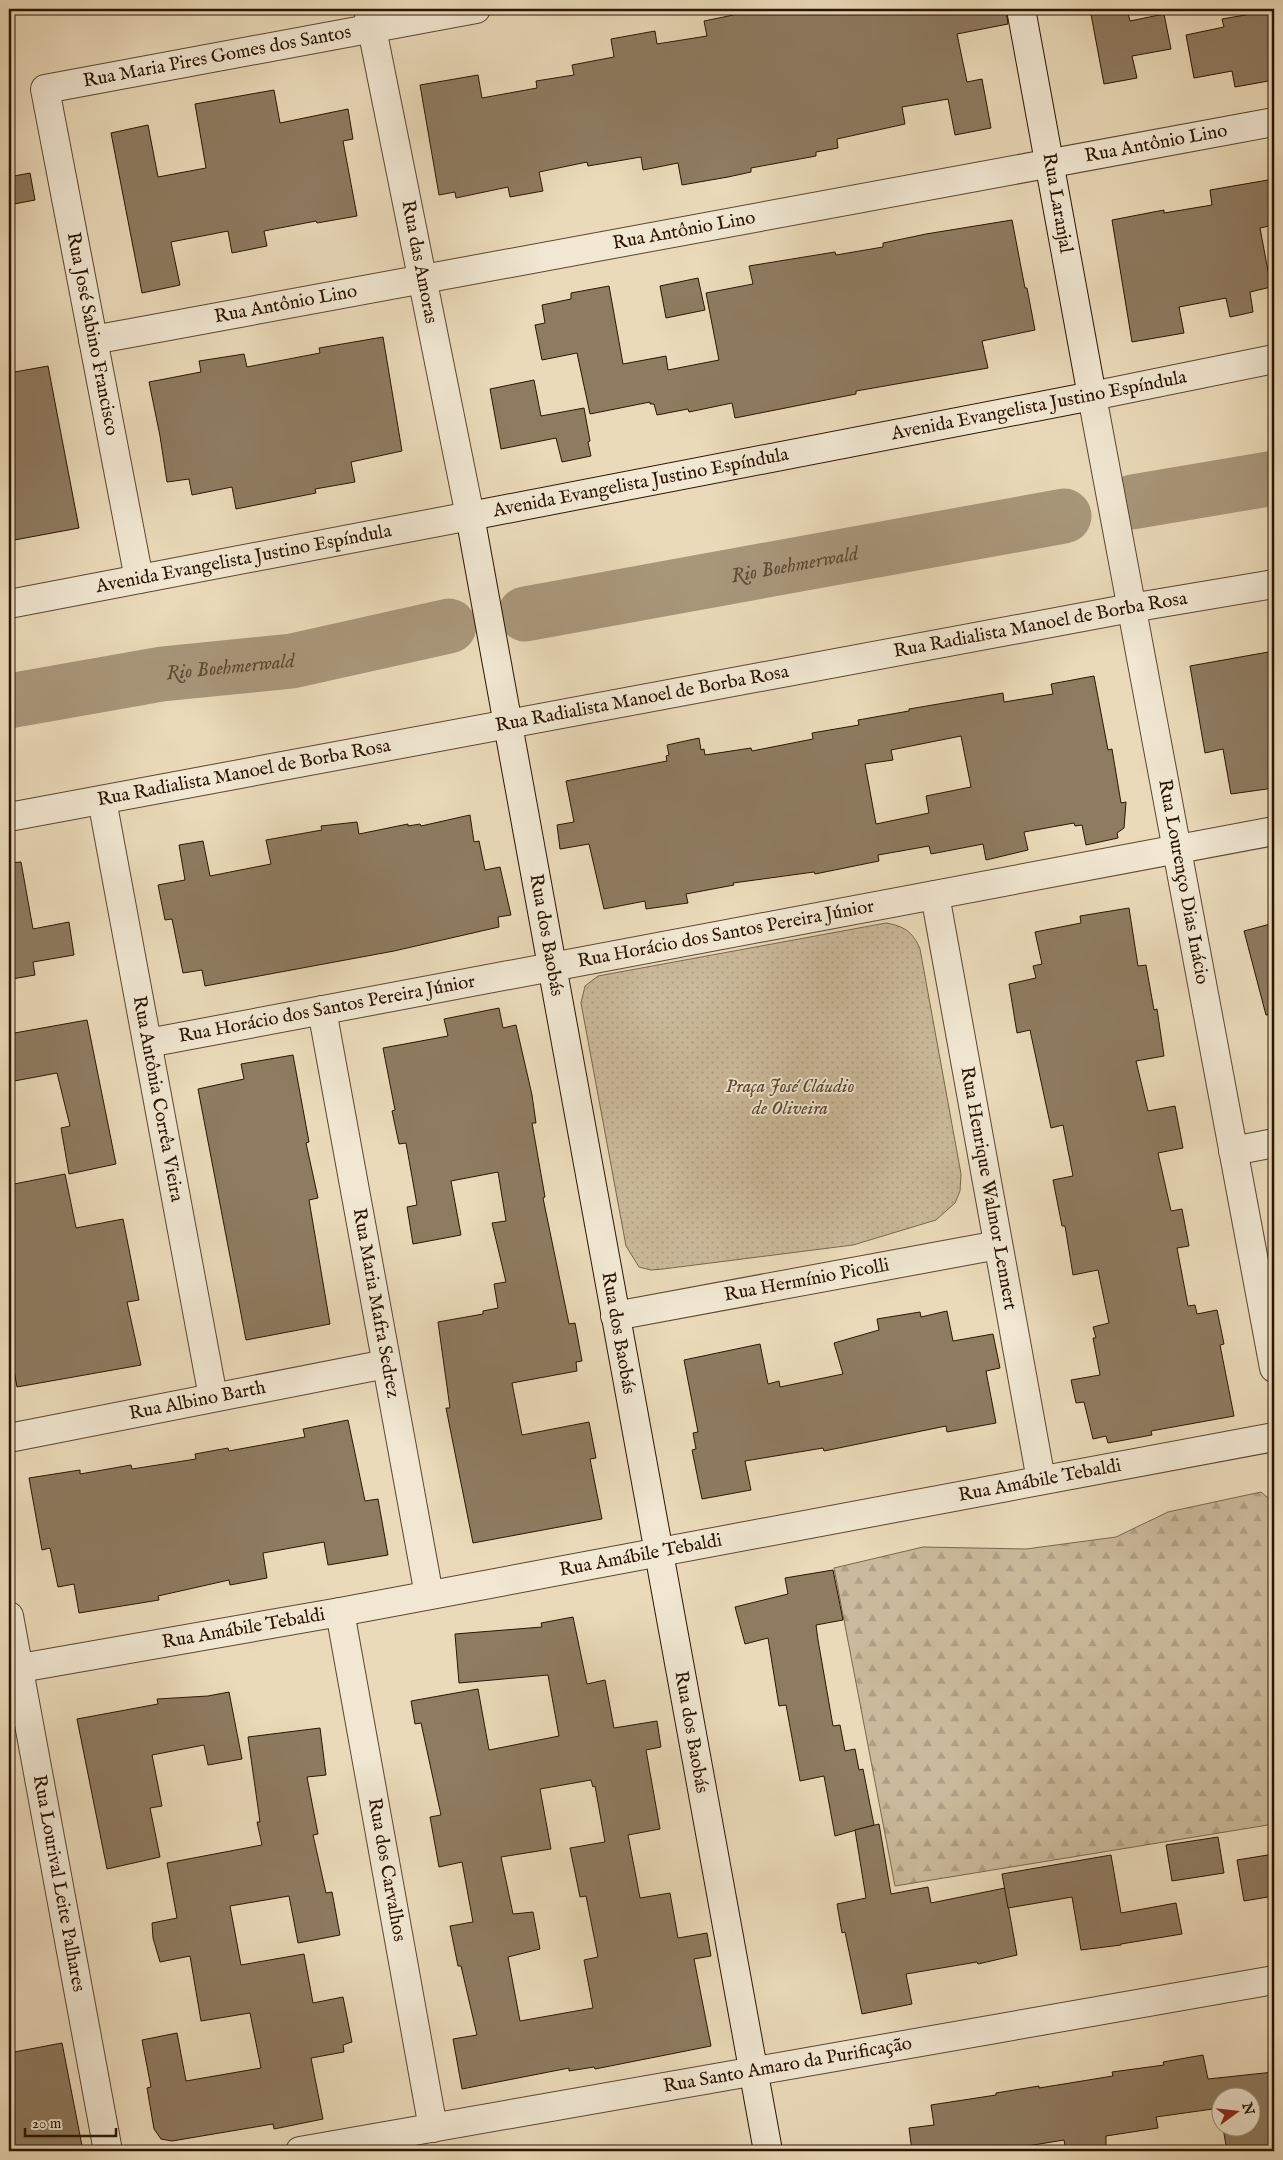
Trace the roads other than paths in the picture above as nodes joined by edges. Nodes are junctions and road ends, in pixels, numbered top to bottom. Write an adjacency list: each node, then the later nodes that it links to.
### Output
1 (476, 9): 3 (street, Rua Maria Pires Gomes dos Santos)
2 (1021, 9): 6 (street, Rua Laranjal)
3 (370, 18): 4 (street, Rua Maria Pires Gomes dos Santos); 7 (street, Rua das Amoras)
4 (45, 89): 8 (street, Rua José Sabino Francisco)
5 (1274, 122): 6 (street, Rua Antônio Lino)
6 (1050, 163): 7 (street, Rua Antônio Lino); 10 (street, Rua Laranjal)
7 (422, 279): 8 (street, Rua Antônio Lino); 11 (street, Rua das Amoras)
8 (93, 340): 12 (street, Rua José Sabino Francisco)
9 (1274, 360): 10 (street, Avenida Evangelista Justino Espíndula)
10 (1092, 396): 11 (street, Avenida Evangelista Justino Espíndula); 15 (street, Rua Lourenço Dias Inácio)
11 (470, 516): 12 (street, Avenida Evangelista Justino Espíndula); 16 (street, Rua dos Baobás)
12 (139, 579): 14 (street, Avenida Evangelista Justino Espíndula)
13 (1274, 584): 15 (street, Rua Radialista Manoel de Borba Rosa)
14 (9, 604)
15 (1131, 608): 16 (street, Rua Radialista Manoel de Borba Rosa); 20 (street, Rua Lourenço Dias Inácio)
16 (507, 724): 17 (street, Rua Radialista Manoel de Borba Rosa); 22 (street, Rua dos Baobás)
17 (102, 800): 18 (street, Rua Radialista Manoel de Borba Rosa); 24 (street, Rua Antônia Corrêa Vieira)
18 (9, 818)
19 (1274, 831): 20 (street, Rua Horácio dos Santos Pereira Júnior)
20 (1177, 849): 21 (street, Rua Horácio dos Santos Pereira Júnior); 26 (street, Rua Lourenço Dias Inácio)
21 (935, 895): 22 (street, Rua Horácio dos Santos Pereira Júnior); 27 (street, Rua Henrique Walmor Lennert)
22 (552, 967): 23 (street, Rua Horácio dos Santos Pereira Júnior); 28 (street, Rua dos Baobás)
23 (322, 1010): 24 (street, Rua Horácio dos Santos Pereira Júnior); 29 (street, Rua Maria Mafra Sedrez)
24 (148, 1042): 31 (street, Rua Antônia Corrêa Vieira)
25 (1274, 1143): 26 (street)
26 (1233, 1151): 30 (street, Rua Lourenço Dias Inácio)
27 (998, 1244): 28 (street, Rua Hermínio Picolli); 34 (street, Rua Henrique Walmor Lennert)
28 (615, 1316): 35 (street, Rua dos Baobás)
29 (386, 1364): 31 (street, Rua Albino Barth); 36 (street, Rua Maria Mafra Sedrez)
30 (1274, 1368)
31 (214, 1398): 33 (street, Rua Albino Barth)
32 (1274, 1437): 34 (street, Rua Amábile Tebaldi)
33 (9, 1438)
34 (1041, 1480): 35 (street, Rua Amábile Tebaldi)
35 (658, 1553): 36 (street, Rua Amábile Tebaldi); 41 (street, Rua dos Baobás)
36 (429, 1595): 37 (street, Rua Amábile Tebaldi)
37 (340, 1612): 39 (street, Rua Amábile Tebaldi); 42 (street, Rua dos Carvalhos)
38 (9, 1616): 39 (street, Rua Lourival Leite Palhares)
39 (14, 1669): 43 (street, Rua Lourival Leite Palhares)
40 (1274, 1980): 41 (street, Rua Santo Amaro da Purificação)
41 (753, 2072): 42 (street, Rua Santo Amaro da Purificação); 45 (street, Rua dos Baobás)
42 (433, 2128): 44 (street, Rua Santo Amaro da Purificação)
43 (108, 2151)
44 (300, 2151)
45 (768, 2151)

